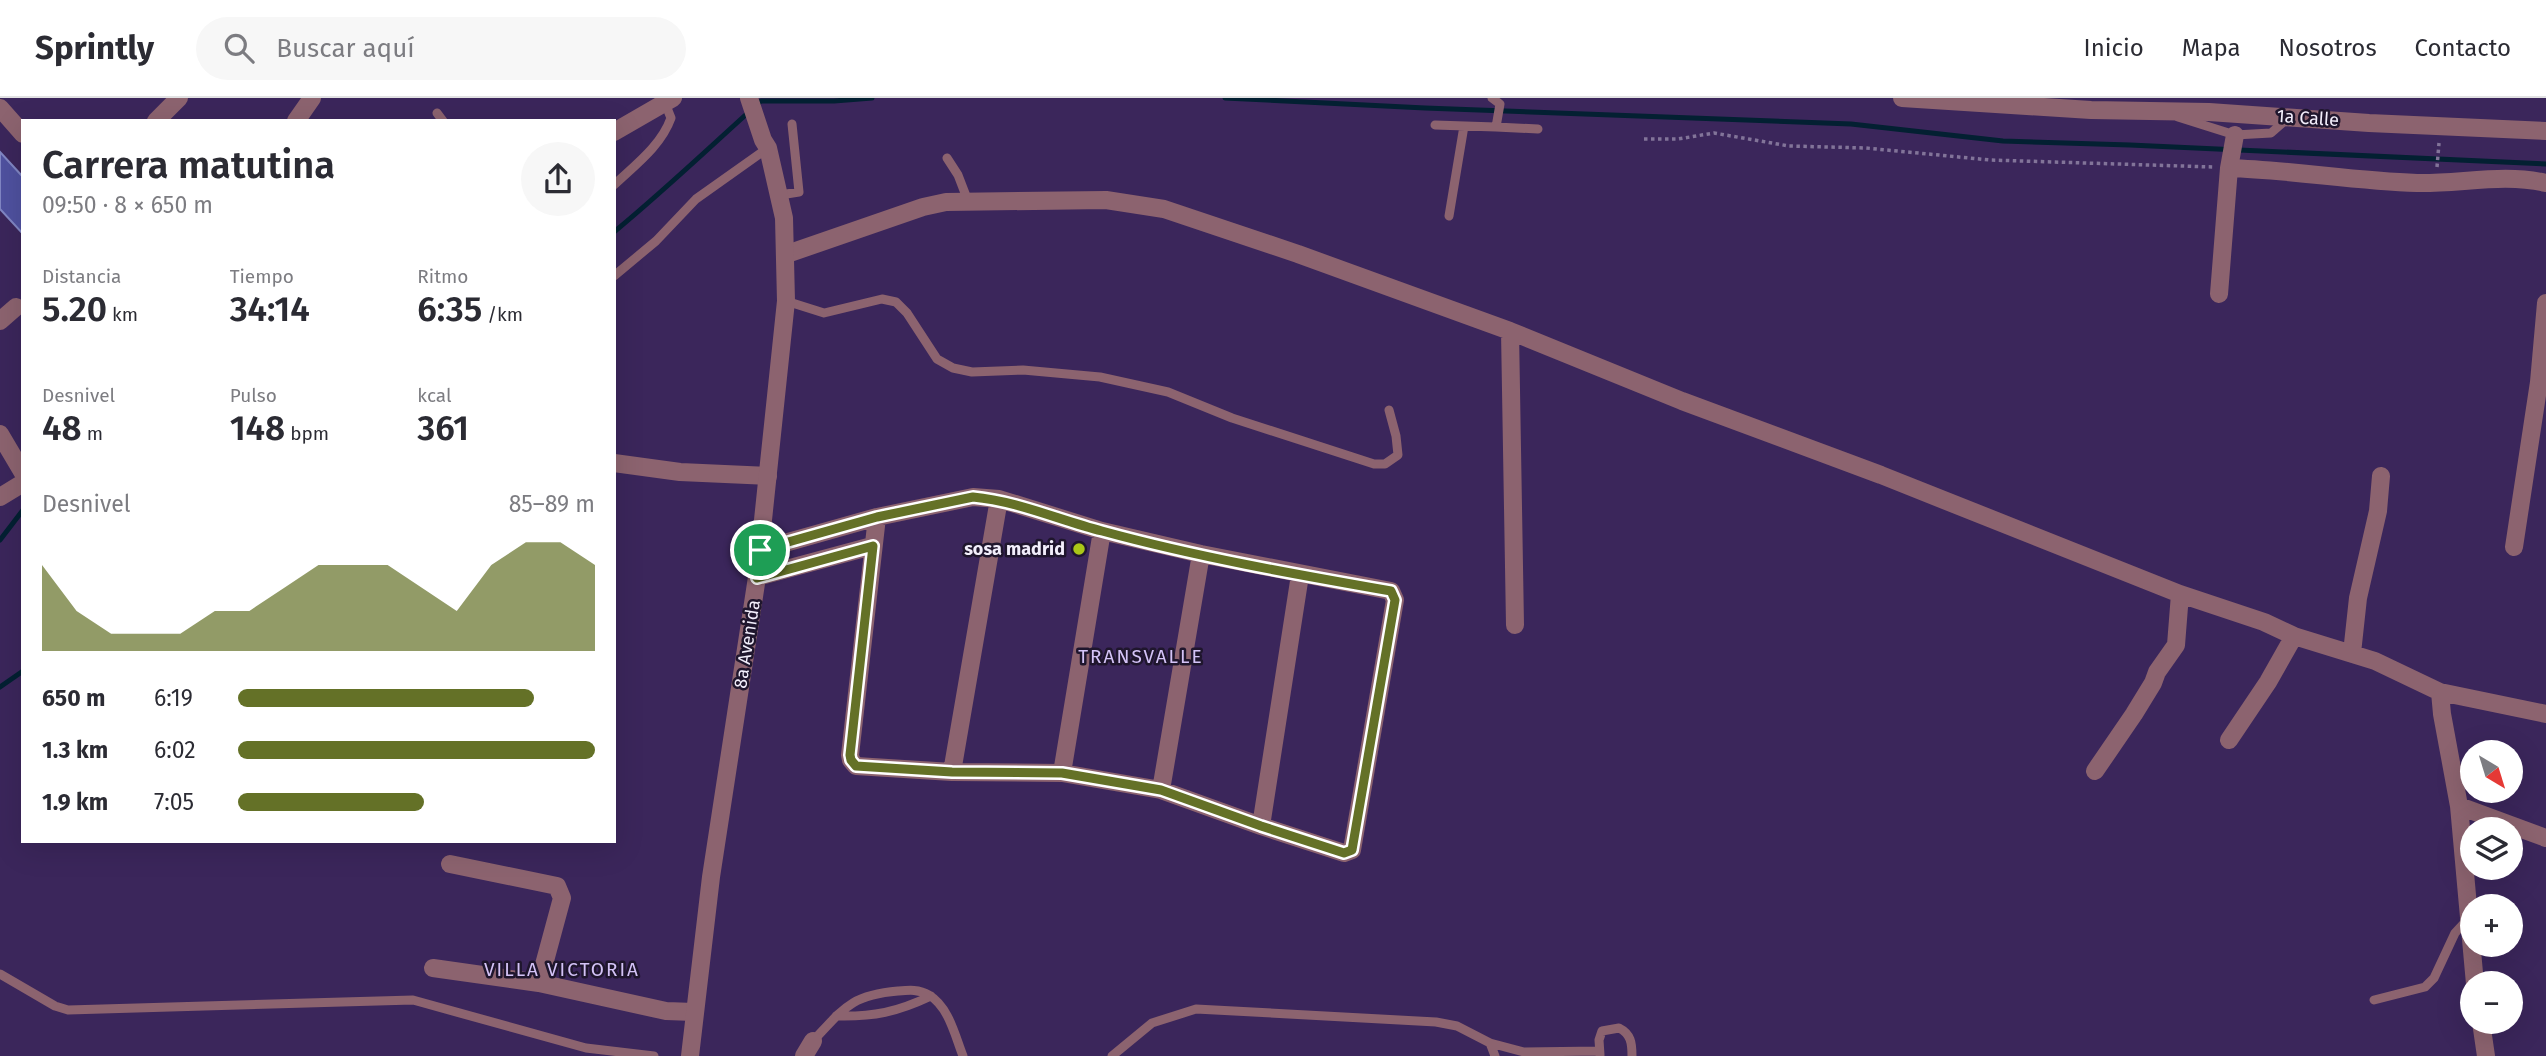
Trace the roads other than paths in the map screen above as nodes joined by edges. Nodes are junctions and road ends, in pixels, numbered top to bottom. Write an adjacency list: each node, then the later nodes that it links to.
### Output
1 (179, 98): 12 (street)
2 (312, 98): 13 (street)
3 (749, 98): 23 (street, 8a Avenida)
4 (756, 98): 23 (street, 8a Avenida)
5 (1902, 98): 8 (street, 1a Calle)
6 (669, 100): 19 (street); 26 (lane)
7 (1496, 101): 14 (lane)
8 (2092, 104): 10 (street, 1a Calle)
9 (0, 108): 21 (street)
10 (2168, 112): 11 (street, 1a Calle); 22 (lane)
11 (2289, 116): 20 (street, 1a Calle); 22 (lane)
12 (158, 119)
13 (297, 119)
14 (1498, 123): 17 (lane); 18 (lane)
15 (792, 124): 28 (lane)
16 (1435, 125): 17 (lane)
17 (1464, 126): 30 (lane)
18 (1538, 129)
19 (616, 131)
20 (2546, 131)
21 (21, 132)
22 (2235, 135): 25 (street)
23 (766, 140): 28 (street, 8a Avenida); 32 (lane)
24 (947, 158): 29 (lane)
25 (2231, 163): 27 (street); 33 (street)
26 (616, 183)
27 (2546, 183)
28 (780, 195): 31 (street, 8a Avenida)
29 (968, 201): 31 (street); 38 (street)
30 (1449, 216)
31 (787, 254): 34 (street, 8a Avenida)
32 (616, 274)
33 (2219, 294)
34 (786, 301): 40 (lane); 45 (street, 8a Avenida)
35 (2546, 303): 39 (street)
36 (16, 307): 37 (street)
37 (0, 321)
38 (1510, 331): 57 (street); 58 (street)
39 (2544, 347): 52 (street)
40 (1389, 410)
41 (0, 434): 43 (street)
42 (616, 463): 45 (street)
43 (21, 470)
44 (2381, 476): 60 (street)
45 (768, 477): 53 (street, 8a Avenida)
46 (21, 484): 47 (street)
47 (0, 497)
48 (999, 499): 49 (street); 50 (street); 65 (street)
49 (877, 517): 51 (street); 53 (street)
50 (1102, 531): 54 (street); 66 (street)
51 (873, 546): 56 (street); 65 (street)
52 (2514, 547)
53 (760, 550): 56 (street, 8a Avenida)
54 (1201, 554): 55 (street); 67 (street)
55 (1300, 575): 69 (street); 69 (street)
56 (757, 578): 79 (street, 8a Avenida)
57 (2180, 594): 59 (street); 64 (street)
58 (1515, 625)
59 (2294, 636): 60 (street); 63 (street)
60 (2352, 653): 61 (street)
61 (2440, 692): 62 (street); 68 (street)
62 (2546, 714)
63 (2229, 740)
64 (2095, 771)
65 (952, 772): 66 (street)
66 (1062, 773): 67 (street)
67 (1161, 790): 69 (street)
68 (2459, 806): 70 (street); 72 (street)
69 (1261, 826)
70 (2546, 838)
71 (450, 864): 76 (street)
72 (2466, 894)
73 (2460, 927): 78 (lane)
74 (433, 968): 76 (street)
75 (0, 974): 86 (lane)
76 (539, 983): 79 (street)
77 (931, 996): 80 (lane); 80 (lane); 87 (lane)
78 (2374, 1000)
79 (694, 1012): 84 (street, 8a Avenida)
80 (836, 1016): 83 (lane)
81 (2483, 1034): 91 (street)
82 (1490, 1043): 85 (lane); 88 (lane); 89 (lane)
83 (810, 1051)
84 (693, 1054)
85 (1600, 1054): 90 (lane)
86 (654, 1056)
87 (963, 1056)
88 (1112, 1056)
89 (1495, 1056)
90 (1632, 1056)
91 (2487, 1056)

